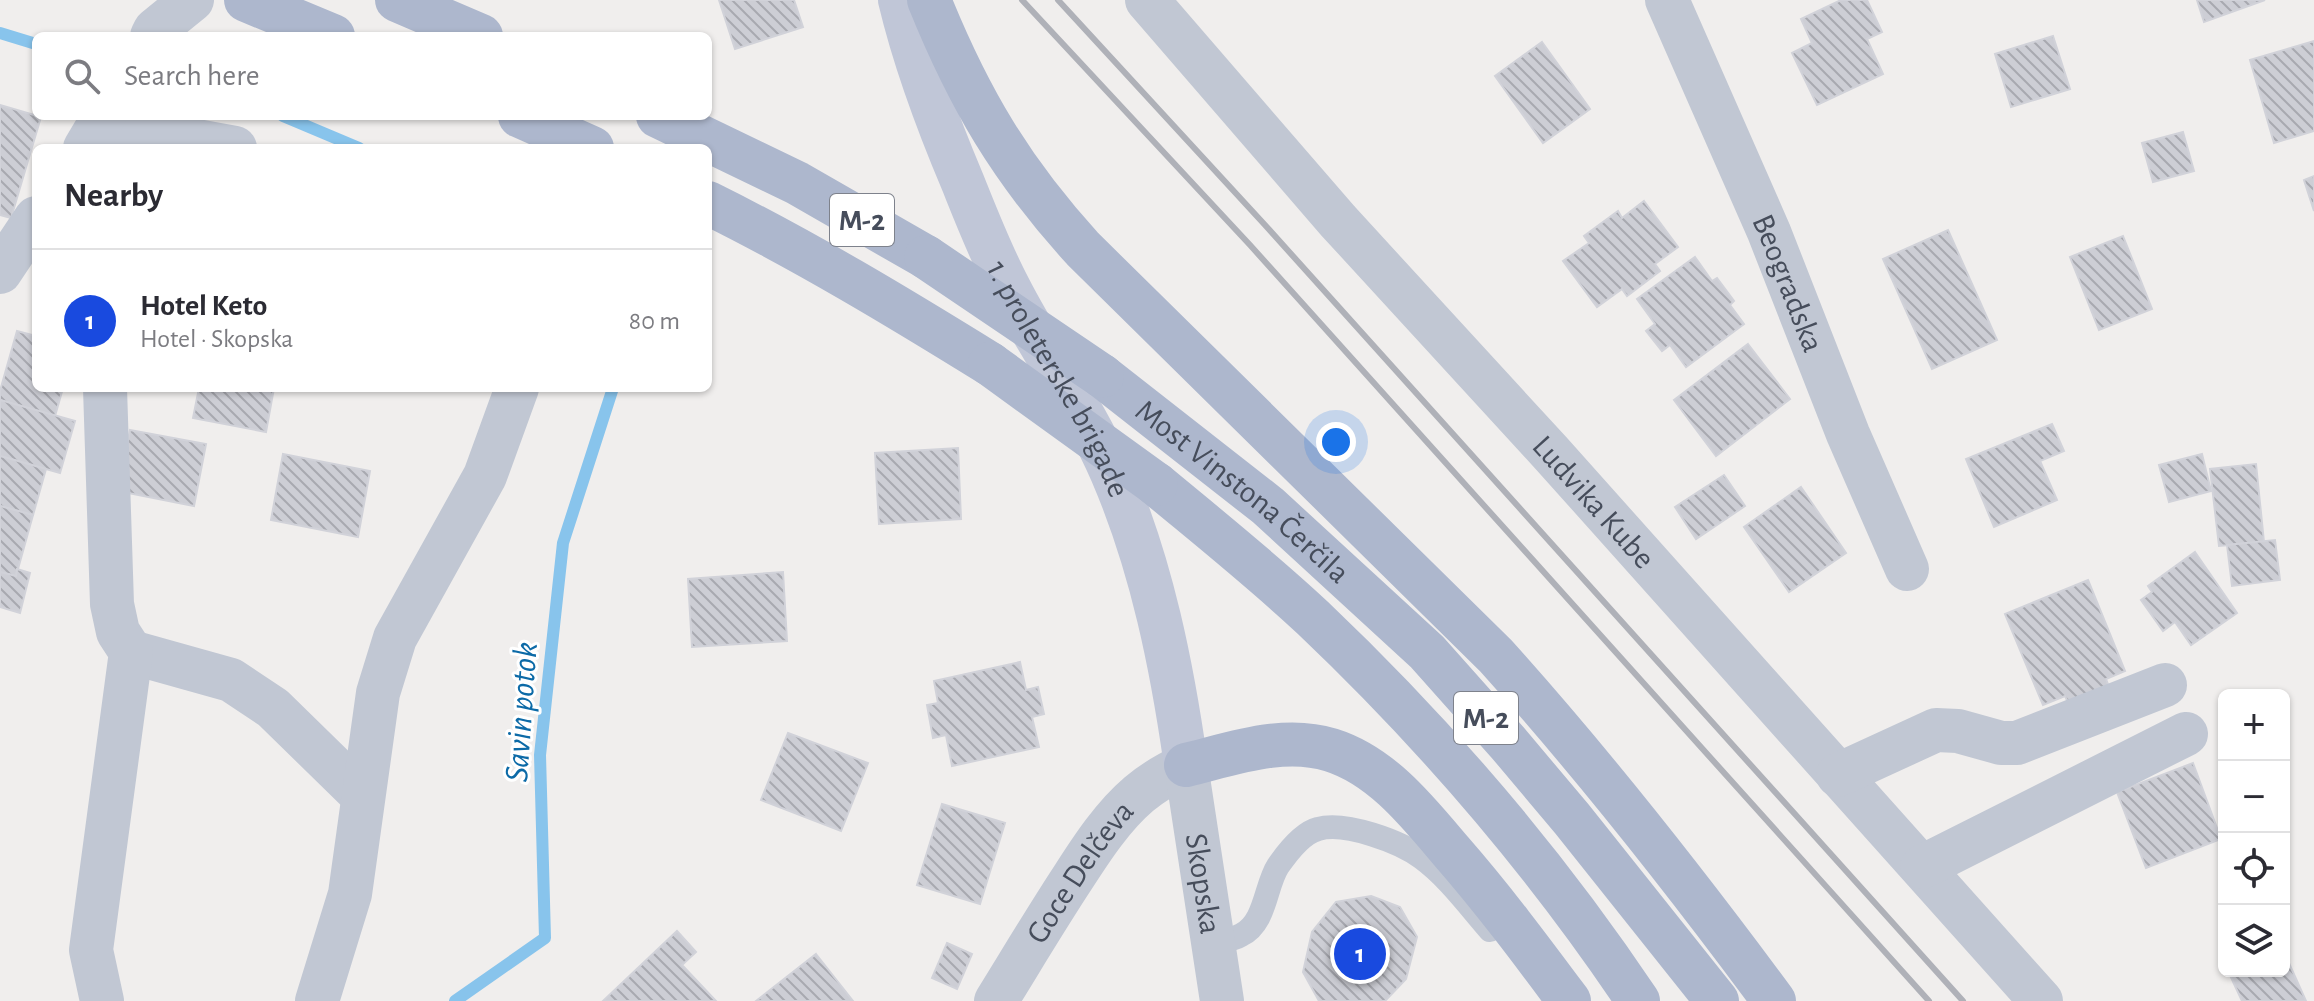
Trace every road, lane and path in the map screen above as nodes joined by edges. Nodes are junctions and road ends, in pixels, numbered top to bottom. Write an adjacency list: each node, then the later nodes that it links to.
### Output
1 (192, 0): 8 (street)
2 (246, 0): 9 (main road)
3 (397, 0): 10 (main road)
4 (900, 0): 28 (main road, 1. proleterske brigade)
5 (929, 0): 41 (main road)
6 (1147, 0): 29 (street, Ludvika Kube)
7 (1667, 0): 24 (street, Beogradska)
8 (154, 32)
9 (323, 32)
10 (472, 32)
11 (103, 120): 16 (street)
12 (113, 120): 15 (street)
13 (529, 120): 18 (main road)
14 (666, 120): 40 (main road, Most Vinstona Čerčila / M-2, bridge)
15 (159, 142): 17 (street)
16 (88, 144)
17 (184, 144)
18 (583, 144)
19 (712, 205): 39 (main road, Most Vinstona Čerčila / M-2, bridge)
20 (32, 224): 21 (street)
21 (0, 272)
22 (105, 392): 25 (street)
23 (516, 392): 30 (street)
24 (1907, 569)
25 (131, 652): 30 (street); 34 (street)
26 (2165, 685): 29 (street)
27 (2186, 734): 31 (street)
28 (1186, 765): 32 (street, Skopska); 33 (main road); 36 (street, Goce Delčeva)
29 (1838, 775): 31 (street, Ludvika Kube)
30 (363, 796): 35 (street)
31 (1922, 867): 42 (street, Ludvika Kube)
32 (1212, 943): 33 (lane); 37 (street, Skopska)
33 (1542, 964): 38 (main road)
34 (102, 1001)
35 (317, 1001)
36 (996, 1001)
37 (1222, 1001)
38 (1569, 1001)
39 (1638, 1001)
40 (1717, 1001)
41 (1774, 1001)
42 (2041, 1001)

